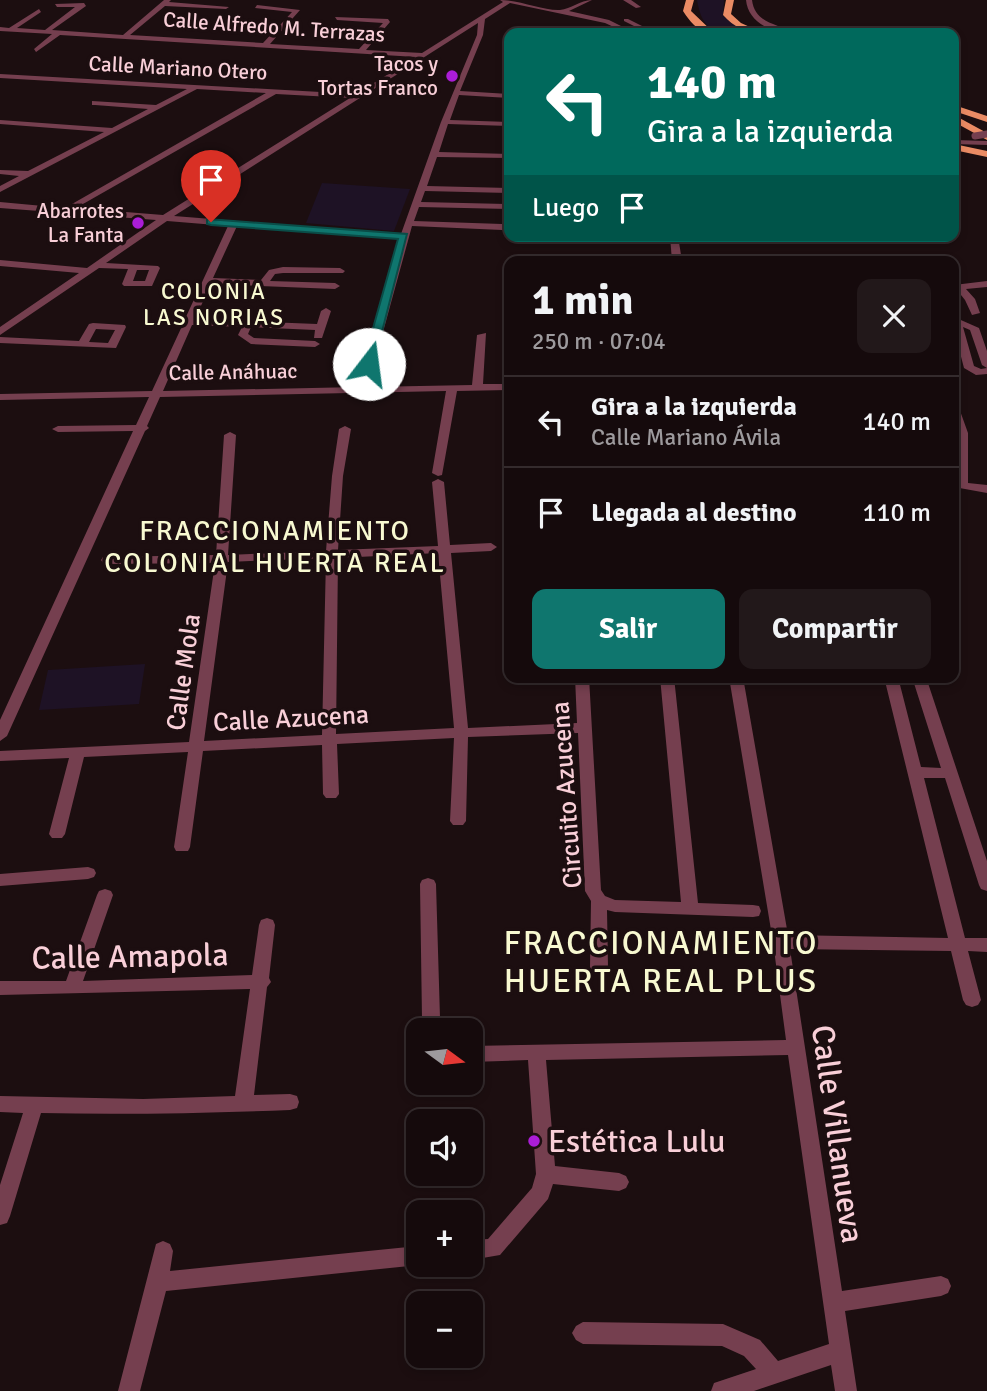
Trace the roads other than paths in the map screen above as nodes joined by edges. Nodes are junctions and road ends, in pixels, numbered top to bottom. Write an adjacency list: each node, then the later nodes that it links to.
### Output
1 (508, 0): 12 (street); 17 (street)
2 (532, 0): 12 (street)
3 (589, 0): 12 (street)
4 (626, 0): 11 (street)
5 (690, 0): 25 (main road)
6 (730, 0): 26 (main road)
7 (749, 0): 27 (street)
8 (166, 2): 9 (street); 33 (street)
9 (226, 7)
10 (257, 7): 21 (street)
11 (638, 7)
12 (568, 9): 16 (street); 24 (street)
13 (38, 11): 29 (street)
14 (72, 12): 14 (street); 30 (street)
15 (337, 18): 37 (street)
16 (596, 18): 20 (street); 23 (street)
17 (482, 20): 32 (street); 34 (street)
18 (241, 23): 21 (street)
19 (527, 24): 22 (street)
20 (582, 25)
21 (282, 26): 35 (street)
22 (530, 28)
23 (620, 28)
24 (642, 28)
25 (703, 28)
26 (746, 28)
27 (779, 28)
28 (0, 29): 29 (street, Calle Alfredo M. Terrazas)
29 (10, 29): 30 (street, Calle Alfredo M. Terrazas)
30 (47, 32): 31 (street, Calle Alfredo M. Terrazas)
31 (59, 32): 33 (street, Calle Alfredo M. Terrazas); 36 (street)
32 (460, 32): 34 (street); 38 (street)
33 (126, 35): 35 (street, Calle Alfredo M. Terrazas)
34 (480, 35): 43 (street)
35 (266, 44): 37 (street, Calle Alfredo M. Terrazas)
36 (36, 50)
37 (361, 51): 38 (street, Calle Alfredo M. Terrazas)
38 (421, 55): 45 (street)
39 (4, 76): 40 (street); 41 (street, Calle Mariano Otero)
40 (0, 83)
41 (197, 87): 42 (street, Calle Mariano Otero); 48 (street)
42 (276, 91): 45 (street, Calle Mariano Otero); 76 (street)
43 (457, 91): 44 (street); 52 (street)
44 (504, 93)
45 (355, 96): 77 (street)
46 (94, 103): 48 (street)
47 (959, 103): 49 (main road)
48 (157, 107): 57 (street)
49 (987, 108)
50 (959, 109): 53 (main road)
51 (504, 118): 52 (street)
52 (446, 119): 56 (street); 64 (street)
53 (987, 120)
54 (959, 121): 60 (main road)
55 (5, 123): 57 (street); 58 (street)
56 (504, 124)
57 (114, 130): 68 (street)
58 (0, 131)
59 (959, 136): 60 (street)
60 (983, 138): 61 (street)
61 (959, 144)
62 (959, 146): 65 (main road)
63 (504, 149): 64 (street)
64 (435, 151): 66 (street); 70 (street)
65 (987, 154)
66 (504, 156)
67 (0, 172): 68 (street)
68 (30, 174): 71 (street)
69 (504, 183): 70 (street)
70 (423, 184): 72 (street); 73 (street)
71 (0, 189)
72 (504, 191)
73 (415, 204): 75 (street); 79 (street)
74 (0, 205): 76 (street)
75 (504, 206)
76 (67, 210): 77 (street)
77 (165, 218): 78 (street); 84 (street)
78 (233, 223): 81 (street); 88 (street)
79 (408, 223): 80 (street); 81 (street)
80 (502, 228)
81 (404, 237): 109 (street)
82 (344, 260): 87 (street)
83 (0, 264): 86 (street)
84 (99, 265): 85 (street); 86 (street)
85 (134, 268)
86 (90, 271): 100 (street)
87 (340, 271): 89 (street); 89 (street)
88 (206, 281): 89 (street); 95 (street)
89 (264, 283)
90 (987, 284): 91 (street)
91 (959, 288)
92 (959, 290): 94 (street)
93 (326, 311): 98 (street)
94 (975, 313)
95 (186, 322): 96 (street); 110 (street)
96 (248, 324): 98 (street); 98 (street)
97 (959, 324): 104 (street)
98 (320, 327)
99 (959, 331): 105 (street)
100 (0, 332)
101 (482, 335): 108 (street)
102 (0, 340): 103 (street)
103 (82, 345)
104 (987, 365)
105 (987, 371)
106 (504, 387): 108 (street, Calle Anáhuac)
107 (452, 388): 108 (street, Calle Anáhuac); 109 (street, Calle Anáhuac); 121 (street)
108 (477, 388)
109 (362, 390): 110 (street, Calle Anáhuac)
110 (157, 392): 111 (street, Calle Anáhuac); 113 (street)
111 (0, 397)
112 (959, 424): 117 (street)
113 (142, 428): 114 (street); 132 (street)
114 (58, 429)
115 (345, 429): 122 (street)
116 (230, 435): 123 (street, Calle Mola)
117 (959, 471)
118 (959, 484): 119 (street)
119 (987, 489)
120 (491, 547): 121 (street)
121 (446, 549): 122 (street); 131 (street)
122 (332, 553): 123 (street); 133 (street)
123 (222, 559): 124 (street); 134 (street, Calle Mola)
124 (107, 560)
125 (582, 683): 130 (street, Circuito Azucena)
126 (668, 683): 149 (street)
127 (737, 683): 152 (street, Calle Villanueva)
128 (892, 683): 137 (street)
129 (921, 683): 138 (street)
130 (585, 728): 131 (street, Calle Azucena); 148 (street, Circuito Azucena)
131 (461, 731): 133 (street, Calle Azucena); 140 (street)
132 (0, 736)
133 (328, 741): 134 (street, Calle Azucena); 139 (street)
134 (195, 748): 135 (street, Calle Azucena); 142 (street, Calle Mola)
135 (78, 753): 136 (street, Calle Azucena); 141 (street)
136 (0, 756)
137 (914, 772): 138 (street); 153 (street)
138 (949, 773): 146 (street)
139 (331, 794)
140 (458, 821)
141 (57, 834)
142 (182, 847)
143 (88, 873): 144 (street)
144 (0, 880)
145 (428, 884): 160 (street)
146 (987, 885)
147 (105, 895): 158 (street)
148 (598, 901): 149 (street, Circuito Azucena); 155 (street)
149 (690, 909): 150 (street, Circuito Azucena)
150 (752, 911)
151 (267, 925): 156 (street)
152 (781, 942): 153 (street); 161 (street, Calle Villanueva)
153 (956, 944): 154 (street); 159 (street)
154 (987, 945)
155 (599, 967)
156 (262, 982): 158 (street, Calle Amapola); 166 (street)
157 (0, 988): 158 (street, Calle Amapola)
158 (72, 988)
159 (972, 1000)
160 (430, 1018)
161 (796, 1047): 163 (street); 176 (street, Calle Villanueva)
162 (483, 1054): 163 (street)
163 (536, 1054): 168 (street)
164 (290, 1101): 166 (street)
165 (0, 1104): 167 (street)
166 (243, 1105): 167 (street)
167 (34, 1106): 170 (street)
168 (546, 1174): 169 (street); 171 (street)
169 (619, 1182)
170 (0, 1216)
171 (483, 1249)
172 (163, 1251): 174 (street)
173 (406, 1257): 174 (street)
174 (158, 1282): 180 (street)
175 (941, 1286): 176 (street)
176 (832, 1303): 178 (street, Calle Villanueva)
177 (583, 1333): 179 (street)
178 (839, 1351): 179 (street); 182 (street, Calle Villanueva)
179 (774, 1373): 181 (street)
180 (129, 1391)
181 (722, 1391)
182 (846, 1391)

